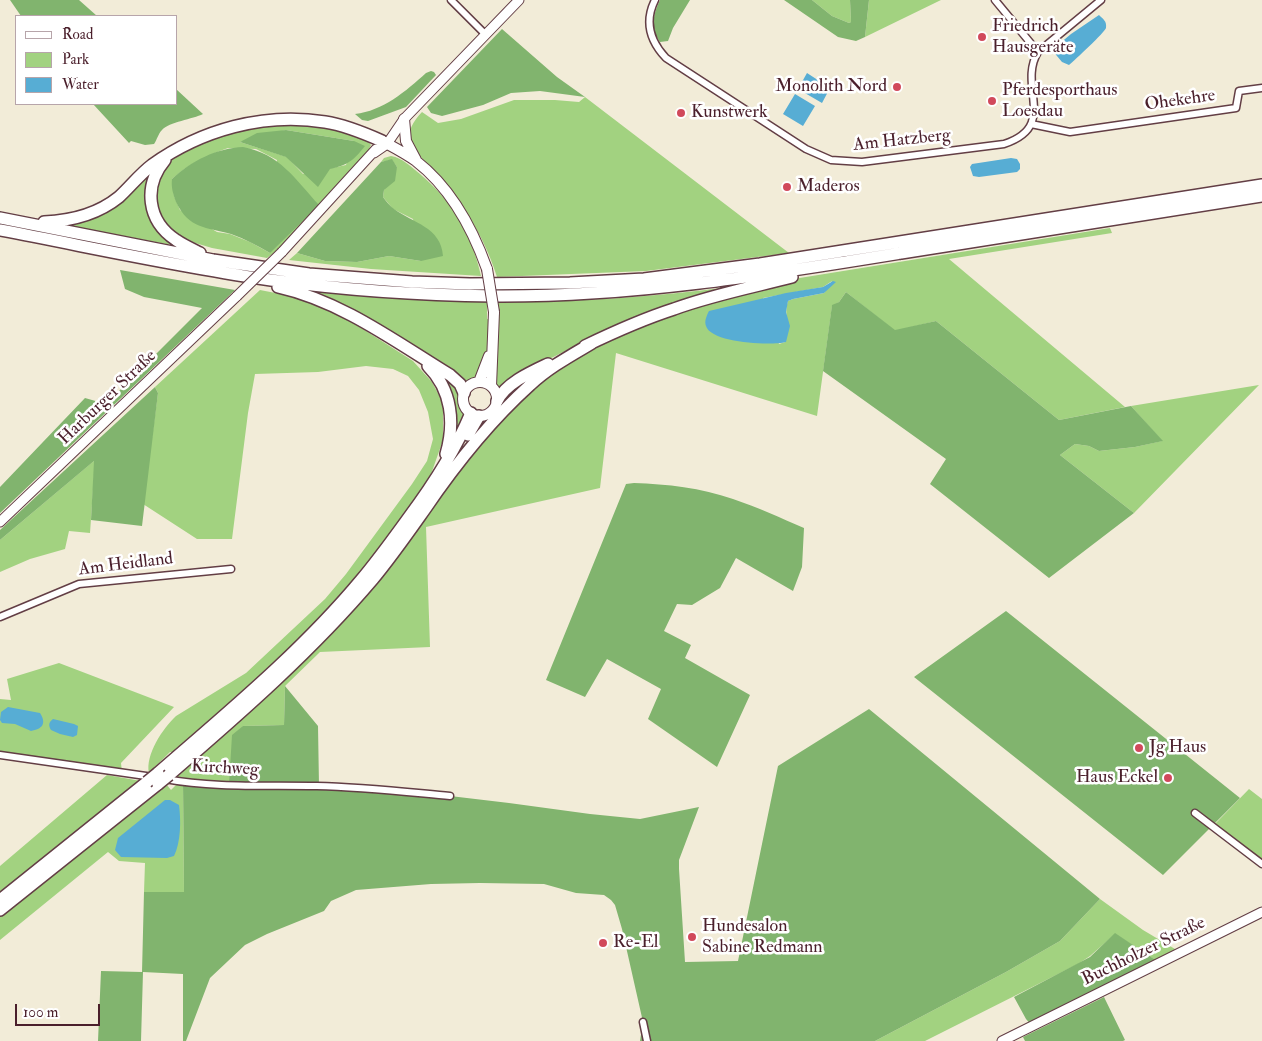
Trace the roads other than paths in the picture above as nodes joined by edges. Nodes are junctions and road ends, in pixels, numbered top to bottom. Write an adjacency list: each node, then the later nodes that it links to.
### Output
1 (451, 0): 6 (street)
2 (519, 0): 6 (street, Harburger Straße)
3 (655, 0): 10 (street, Am Hatzberg)
4 (995, 0): 7 (street)
5 (1101, 0): 7 (street)
6 (484, 34): 9 (street, Harburger Straße)
7 (1038, 52): 10 (street)
8 (1262, 88): 10 (street, Ohekehre)
9 (404, 119): 11 (street, Harburger Straße); 13 (main road)
10 (1031, 124)
11 (385, 142): 12 (highway); 13 (main road); 31 (street, Harburger Straße, bridge)
12 (174, 151): 17 (highway); 19 (highway)
13 (416, 161): 24 (main road, bridge)
14 (1262, 185): 19 (highway)
15 (1262, 196): 20 (highway)
16 (0, 218): 17 (highway)
17 (25, 222): 19 (highway)
18 (0, 230): 21 (highway)
19 (213, 260)
20 (844, 262): 21 (highway); 22 (highway)
21 (202, 268): 23 (highway)
22 (592, 343): 28 (highway); 30 (highway)
23 (403, 346): 27 (highway); 30 (highway)
24 (493, 346): 25 (main road); 26 (main road)
25 (479, 382): 26 (main road); 27 (main road)
26 (491, 386): 28 (main road)
27 (464, 393): 29 (main road)
28 (497, 401): 29 (main road)
29 (475, 415): 30 (highway)
30 (420, 508): 35 (highway)
31 (0, 522)
32 (231, 569): 33 (street, Am Heidland)
33 (0, 617)
34 (0, 755): 36 (street, Kirchweg)
35 (158, 779): 39 (highway); 40 (highway)
36 (450, 796)
37 (1195, 814): 38 (street)
38 (1262, 864)
39 (0, 900)
40 (0, 910)
41 (1262, 912): 44 (street, Buchholzer Straße)
42 (643, 1022): 43 (street)
43 (647, 1041)
44 (1002, 1041)

